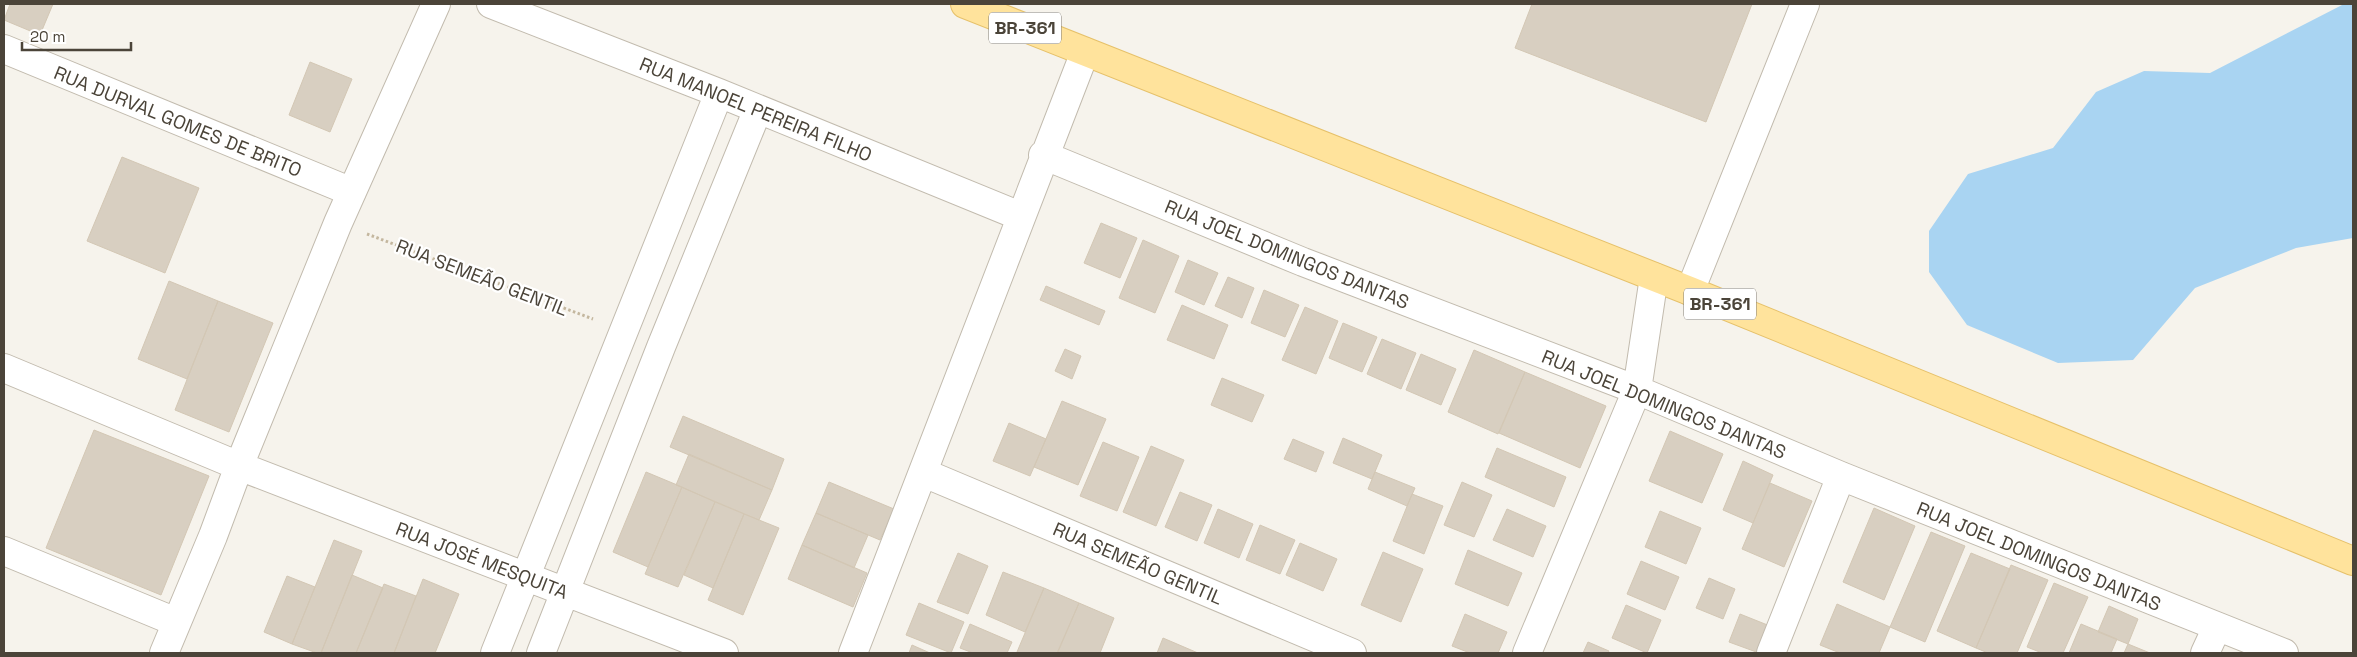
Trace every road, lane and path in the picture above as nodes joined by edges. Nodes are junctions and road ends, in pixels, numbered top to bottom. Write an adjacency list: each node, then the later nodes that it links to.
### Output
1 (436, 4): 10 (street)
2 (491, 4): 7 (street, RUA MANOEL PEREIRA FILHO)
3 (965, 4): 6 (main road, BR-361)
4 (1805, 4): 14 (street)
5 (4, 49): 10 (street, RUA DURVAL GOMES DE BRITO)
6 (1085, 52): 9 (street); 13 (main road, BR-361)
7 (719, 93): 8 (street, RUA MANOEL PEREIRA FILHO); 15 (street)
8 (758, 108): 11 (street, RUA MANOEL PEREIRA FILHO); 24 (street)
9 (1044, 155): 11 (street); 17 (street, RUA JOEL DOMINGOS DANTAS)
10 (352, 192): 12 (street)
11 (1020, 216): 19 (street)
12 (338, 223): 15 (path, RUA SEMEÃO GENTIL); 18 (street)
13 (1654, 277): 14 (main road, BR-361); 17 (street)
14 (1690, 291): 22 (main road, BR-361)
15 (625, 332): 23 (street)
16 (4, 368): 18 (street, RUA JOSÉ MESQUITA)
17 (1638, 390): 20 (street, RUA JOEL DOMINGOS DANTAS); 33 (street)
18 (239, 466): 23 (street, RUA JOSÉ MESQUITA); 25 (street)
19 (924, 473): 31 (street); 32 (street, RUA SEMEÃO GENTIL)
20 (1841, 476): 26 (street, RUA JOEL DOMINGOS DANTAS); 34 (street)
21 (4, 551): 25 (street)
22 (2353, 561)
23 (526, 576): 24 (street, RUA JOSÉ MESQUITA); 28 (street)
24 (567, 593): 29 (street); 30 (street, RUA JOSÉ MESQUITA)
25 (176, 622): 27 (street)
26 (2216, 627): 35 (street); 36 (street, RUA JOEL DOMINGOS DANTAS)
27 (164, 653)
28 (495, 653)
29 (542, 653)
30 (724, 653)
31 (853, 653)
32 (1352, 653)
33 (1527, 653)
34 (1771, 653)
35 (2205, 653)
36 (2284, 653)

